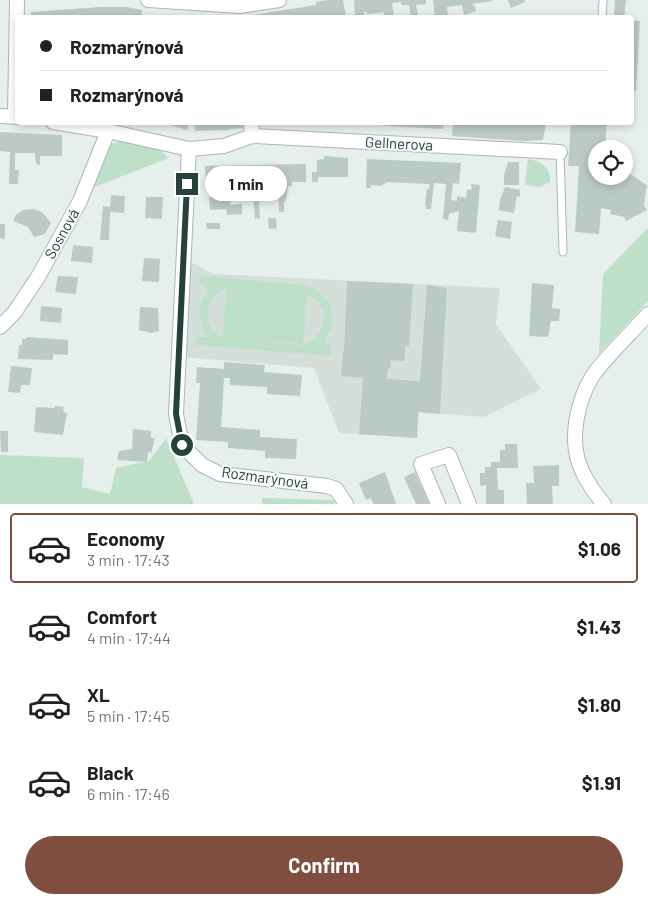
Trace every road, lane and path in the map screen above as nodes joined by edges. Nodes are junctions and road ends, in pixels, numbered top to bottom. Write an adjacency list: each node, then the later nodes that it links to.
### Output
1 (17, 0): 7 (street)
2 (148, 0): 6 (street)
3 (279, 0): 5 (street)
4 (603, 0): 8 (lane)
5 (260, 2): 6 (street)
6 (241, 12)
7 (17, 15)
8 (602, 15)
9 (0, 116): 10 (street)
10 (15, 117)
11 (71, 125): 13 (street)
12 (251, 129): 14 (street); 15 (street, Gellnerova)
13 (108, 131): 14 (street); 18 (street, Sosnová)
14 (189, 149): 19 (street, Rozmarýnová)
15 (560, 152): 16 (lane)
16 (563, 252)
17 (648, 314): 22 (street)
18 (0, 327)
19 (346, 504)
20 (438, 504): 21 (street)
21 (469, 504)
22 (604, 504)

